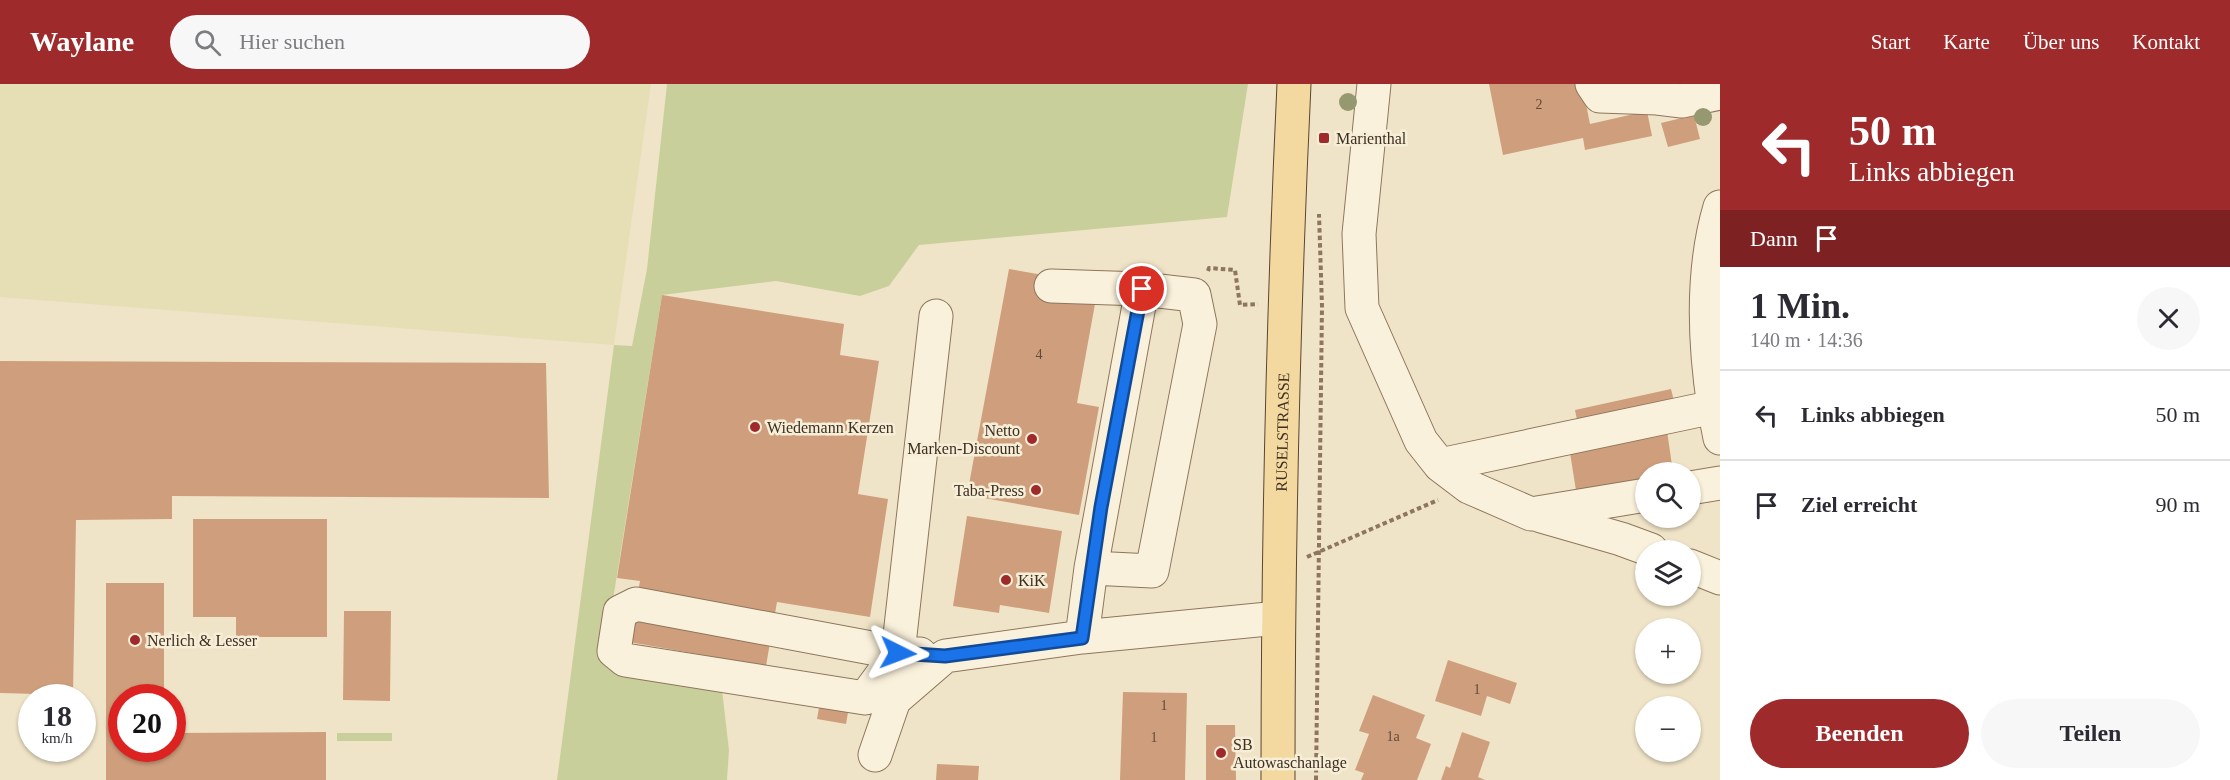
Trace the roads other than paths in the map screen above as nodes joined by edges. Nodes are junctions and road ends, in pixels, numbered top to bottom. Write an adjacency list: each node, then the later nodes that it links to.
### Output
1 (1294, 84): 19 (main road, RUSELSTRASSE)
2 (1374, 84): 10 (street)
3 (1592, 84): 4 (street)
4 (1720, 93)
5 (1720, 207): 9 (street)
6 (1051, 286): 7 (street)
7 (1142, 289): 16 (street); 16 (street)
8 (936, 316): 21 (street)
9 (1718, 417): 10 (street)
10 (1440, 465): 14 (street)
11 (1720, 483): 12 (street)
12 (1701, 486)
13 (1635, 497): 14 (street)
14 (1531, 514): 15 (street)
15 (1635, 544)
16 (1091, 568): 20 (street)
17 (1701, 570): 18 (street)
18 (1720, 578)
19 (1278, 618): 20 (street); 24 (main road, RUSELSTRASSE)
20 (1082, 638): 22 (street)
21 (898, 653): 21 (street); 22 (street)
22 (945, 656): 23 (street)
23 (874, 755)
24 (1278, 780)

